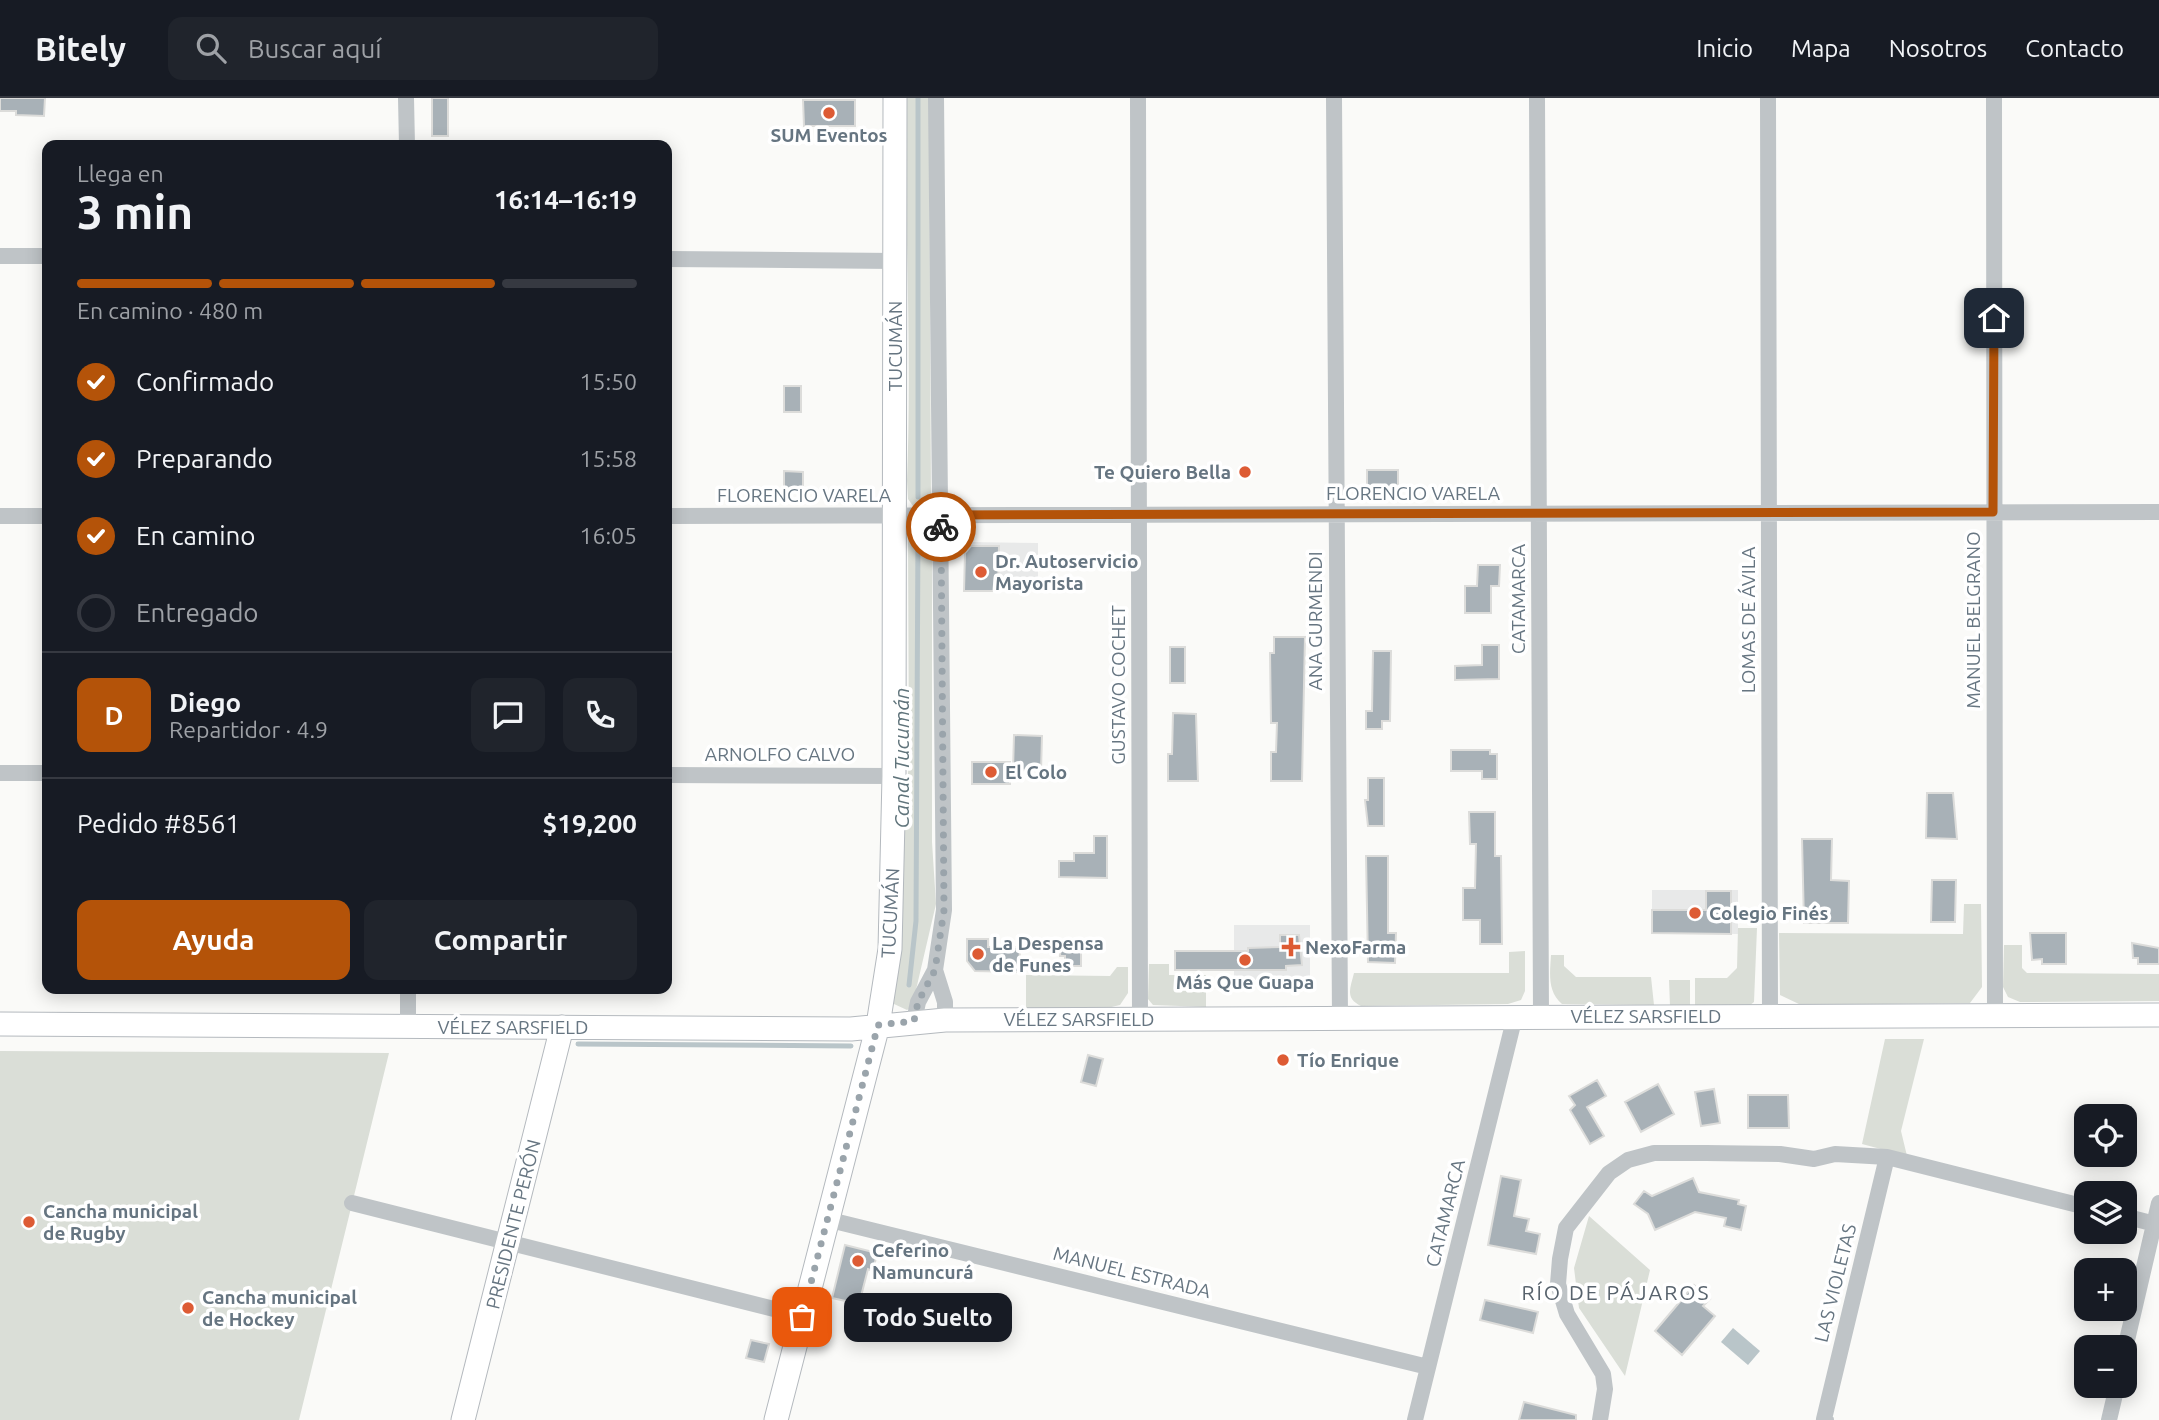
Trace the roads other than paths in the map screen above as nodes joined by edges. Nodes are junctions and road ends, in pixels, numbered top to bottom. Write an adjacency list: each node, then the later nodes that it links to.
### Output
1 (407, 98): 9 (street)
2 (895, 98): 13 (main road, TUCUMÁN)
3 (936, 98): 19 (street)
4 (1138, 98): 20 (street, GUSTAVO COCHET)
5 (1334, 98): 17 (street, ANA GURMENDI)
6 (1537, 98): 18 (street, CATAMARCA)
7 (1768, 98): 16 (street, LOMAS DE ÁVILA)
8 (1994, 98): 14 (street, MANUEL BELGRANO)
9 (407, 140)
10 (0, 256): 11 (street)
11 (42, 256)
12 (672, 260): 13 (street)
13 (895, 261): 24 (main road, TUCUMÁN)
14 (1993, 512): 15 (street, FLORENCIO VARELA); 16 (street, FLORENCIO VARELA); 35 (street, MANUEL BELGRANO)
15 (2159, 512)
16 (1769, 513): 18 (street, FLORENCIO VARELA); 34 (street, LOMAS DE ÁVILA)
17 (1336, 514): 18 (street, FLORENCIO VARELA); 20 (street, FLORENCIO VARELA); 36 (street, ANA GURMENDI)
18 (1538, 514): 33 (street, CATAMARCA)
19 (941, 515): 20 (street, FLORENCIO VARELA); 24 (street, FLORENCIO VARELA); 29 (street)
20 (1138, 515): 37 (street, GUSTAVO COCHET)
21 (0, 516): 22 (street)
22 (42, 516)
23 (672, 516): 24 (street, FLORENCIO VARELA)
24 (894, 516): 28 (main road, TUCUMÁN)
25 (0, 773): 26 (street)
26 (42, 773)
27 (672, 775): 28 (street, ARNOLFO CALVO)
28 (894, 776): 41 (main road, TUCUMÁN)
29 (935, 970): 38 (street); 39 (street)
30 (408, 994): 42 (street)
31 (2159, 1015): 35 (main road, VÉLEZ SARSFIELD)
32 (1515, 1016): 33 (main road, VÉLEZ SARSFIELD); 36 (main road, VÉLEZ SARSFIELD); 54 (street, CATAMARCA)
33 (1541, 1016): 34 (main road, VÉLEZ SARSFIELD)
34 (1770, 1016): 35 (main road, VÉLEZ SARSFIELD)
35 (1994, 1016)
36 (1340, 1017): 37 (main road, VÉLEZ SARSFIELD)
37 (1140, 1019): 38 (main road, VÉLEZ SARSFIELD)
38 (945, 1020): 39 (main road, VÉLEZ SARSFIELD)
39 (914, 1021): 41 (main road, VÉLEZ SARSFIELD)
40 (0, 1024): 42 (main road, VÉLEZ SARSFIELD)
41 (878, 1025): 43 (main road, VÉLEZ SARSFIELD); 48 (main road, TUCUMÁN)
42 (408, 1026): 43 (main road, VÉLEZ SARSFIELD)
43 (562, 1027): 51 (main road, PRESIDENTE PERÓN)
44 (1887, 1157): 47 (street); 59 (street); 60 (street, LAS VIOLETAS)
45 (352, 1203): 51 (street)
46 (2159, 1203): 50 (street)
47 (2074, 1204)
48 (826, 1219): 52 (main road, TUCUMÁN); 54 (street, MANUEL ESTRADA)
49 (2137, 1219): 50 (street)
50 (2156, 1224): 53 (street)
51 (508, 1243): 52 (street); 56 (main road, PRESIDENTE PERÓN)
52 (802, 1317): 57 (main road, TUCUMÁN)
53 (2128, 1335)
54 (1428, 1367): 58 (street, CATAMARCA)
55 (2114, 1398): 61 (street)
56 (463, 1420)
57 (776, 1420)
58 (1415, 1420)
59 (1600, 1420)
60 (1825, 1420)
61 (2109, 1420)

